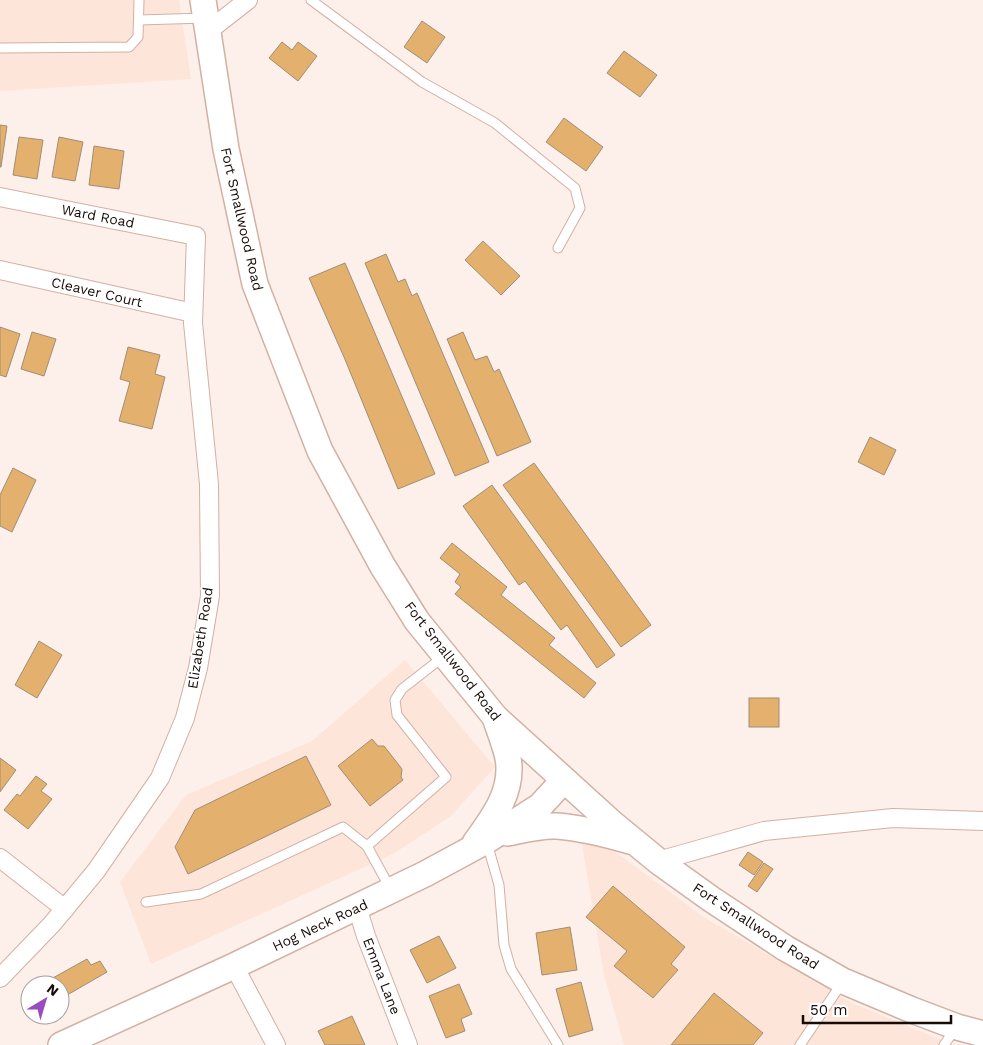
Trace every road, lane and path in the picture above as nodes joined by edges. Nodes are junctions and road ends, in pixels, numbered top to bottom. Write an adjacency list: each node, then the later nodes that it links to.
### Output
1 (139, 0): 5 (lane)
2 (248, 0): 4 (street)
3 (311, 0): 9 (lane)
4 (205, 17): 5 (lane); 12 (main road, Fort Smallwood Road)
5 (139, 20): 6 (lane)
6 (0, 48)
7 (0, 197): 8 (street, Ward Road)
8 (196, 236): 11 (street, Elizabeth Road)
9 (558, 248)
10 (0, 270): 11 (street, Cleaver Court)
11 (193, 313): 24 (street, Elizabeth Road)
12 (445, 656): 13 (main road, Fort Smallwood Road); 18 (lane)
13 (495, 717): 14 (main road, Fort Smallwood Road); 16 (main road)
14 (564, 780): 16 (main road, Hog Neck Road); 17 (main road, Fort Smallwood Road)
15 (983, 821): 20 (street)
16 (484, 842): 17 (main road); 21 (main road, Hog Neck Road); 33 (lane)
17 (636, 843): 20 (main road, Fort Smallwood Road)
18 (367, 846): 21 (lane); 22 (lane)
19 (0, 858): 24 (street)
20 (658, 861): 27 (main road, Fort Smallwood Road)
21 (391, 890): 23 (main road, Hog Neck Road)
22 (146, 902)
23 (357, 907): 25 (main road, Hog Neck Road); 32 (street, Emma Lane)
24 (65, 909): 26 (street, Elizabeth Road)
25 (234, 966): 30 (main road, Hog Neck Road); 31 (street)
26 (0, 978)
27 (843, 981): 29 (main road, Fort Smallwood Road); 34 (lane)
28 (983, 1034): 29 (main road, Fort Smallwood Road)
29 (951, 1036)
30 (61, 1045)
31 (276, 1045)
32 (408, 1045)
33 (558, 1045)
34 (800, 1045)

